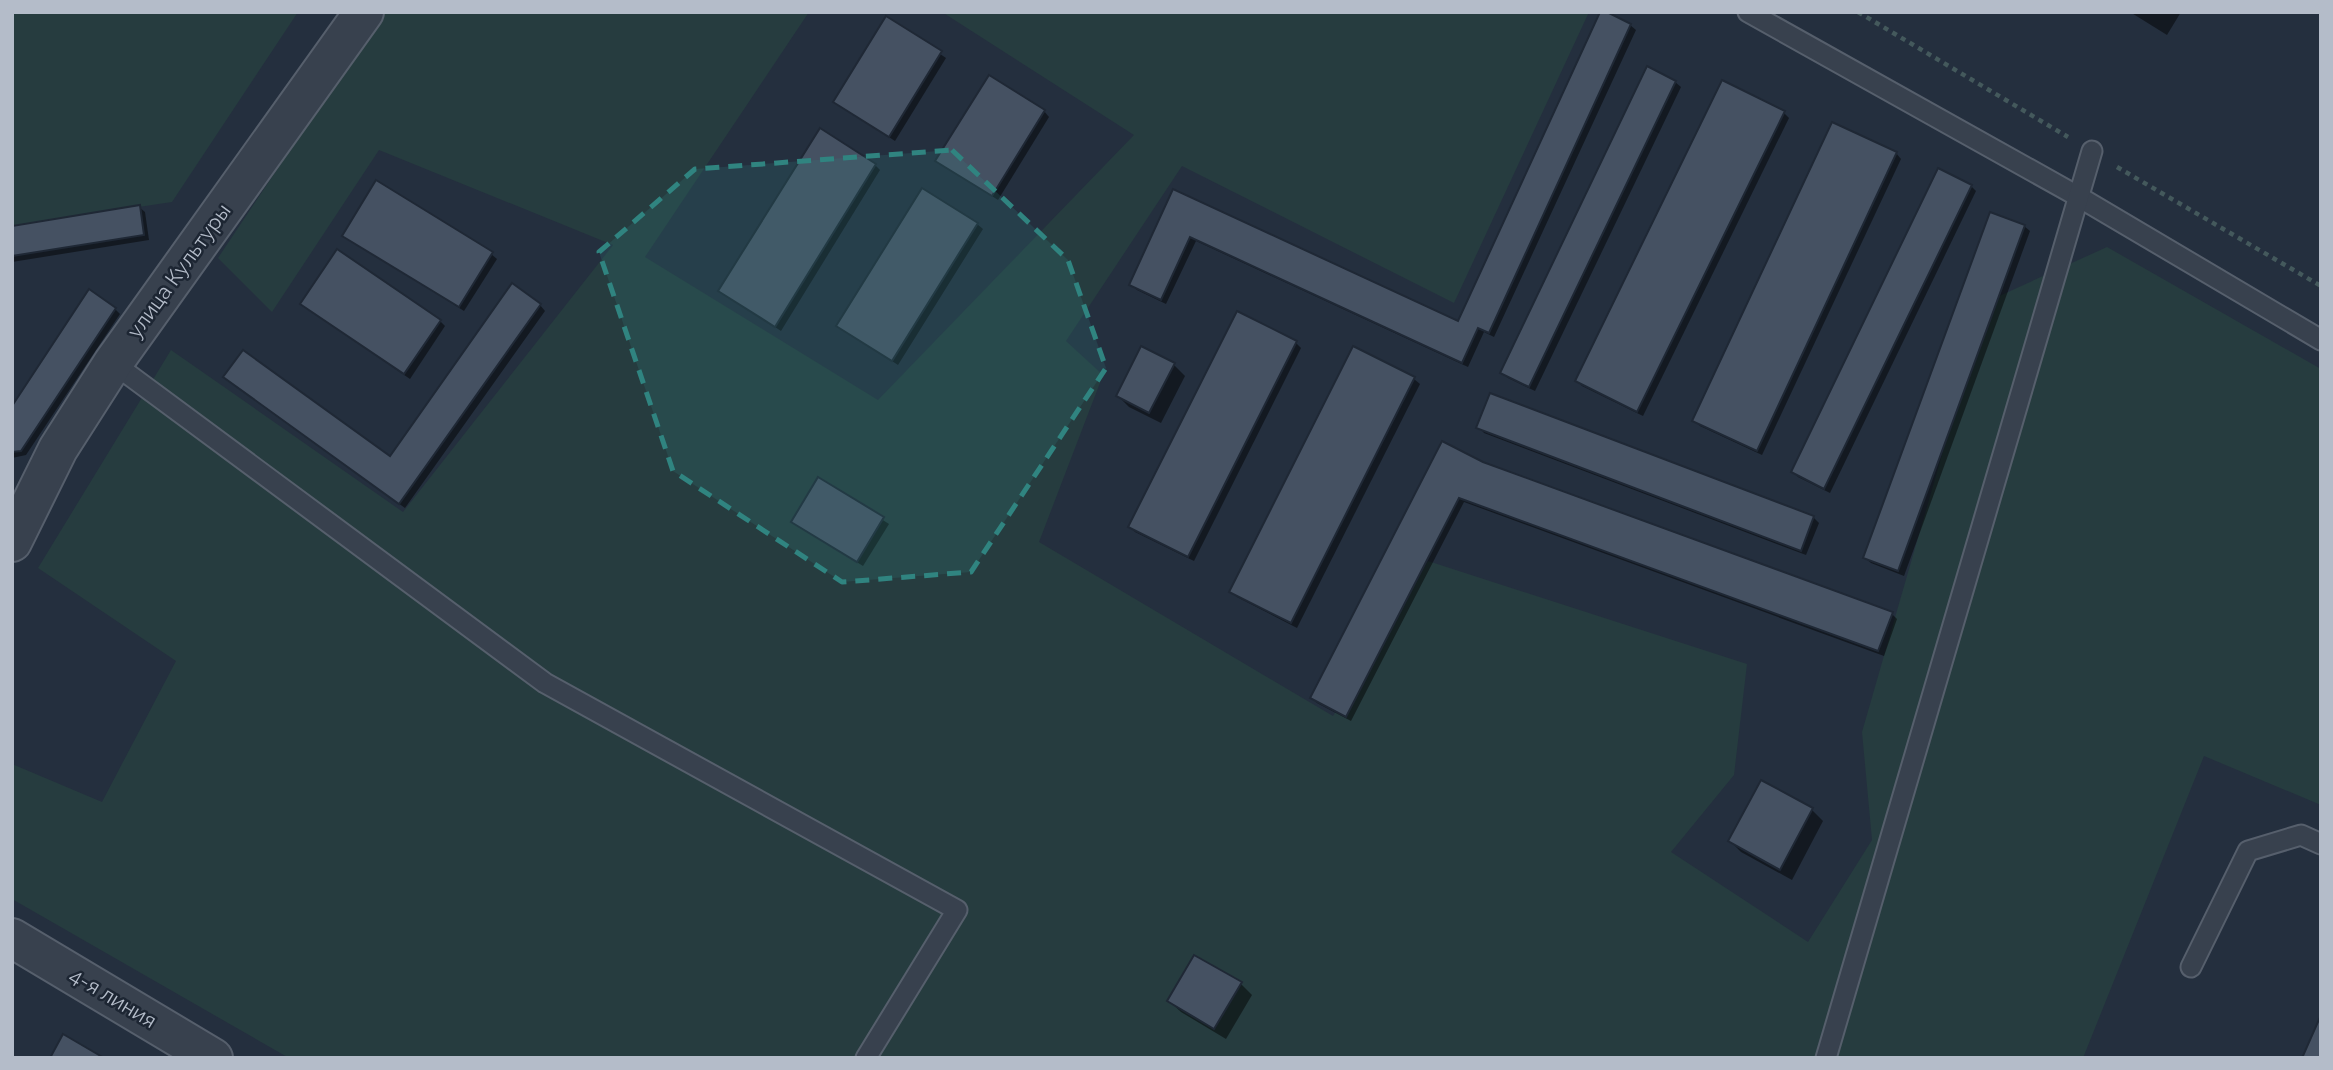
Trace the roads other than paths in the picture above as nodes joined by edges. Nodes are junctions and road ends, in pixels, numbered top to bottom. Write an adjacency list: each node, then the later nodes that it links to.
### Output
1 (364, 12): 6 (street, улица Культуры)
2 (1748, 12): 4 (lane)
3 (2092, 151): 4 (lane)
4 (2078, 197): 5 (lane); 13 (lane)
5 (2321, 340)
6 (113, 363): 7 (street, улица Культуры); 12 (lane)
7 (12, 542)
8 (2321, 844): 10 (lane)
9 (12, 938): 11 (street, 4-я линия)
10 (2190, 967)
11 (213, 1058)
12 (866, 1058)
13 (1826, 1058)

